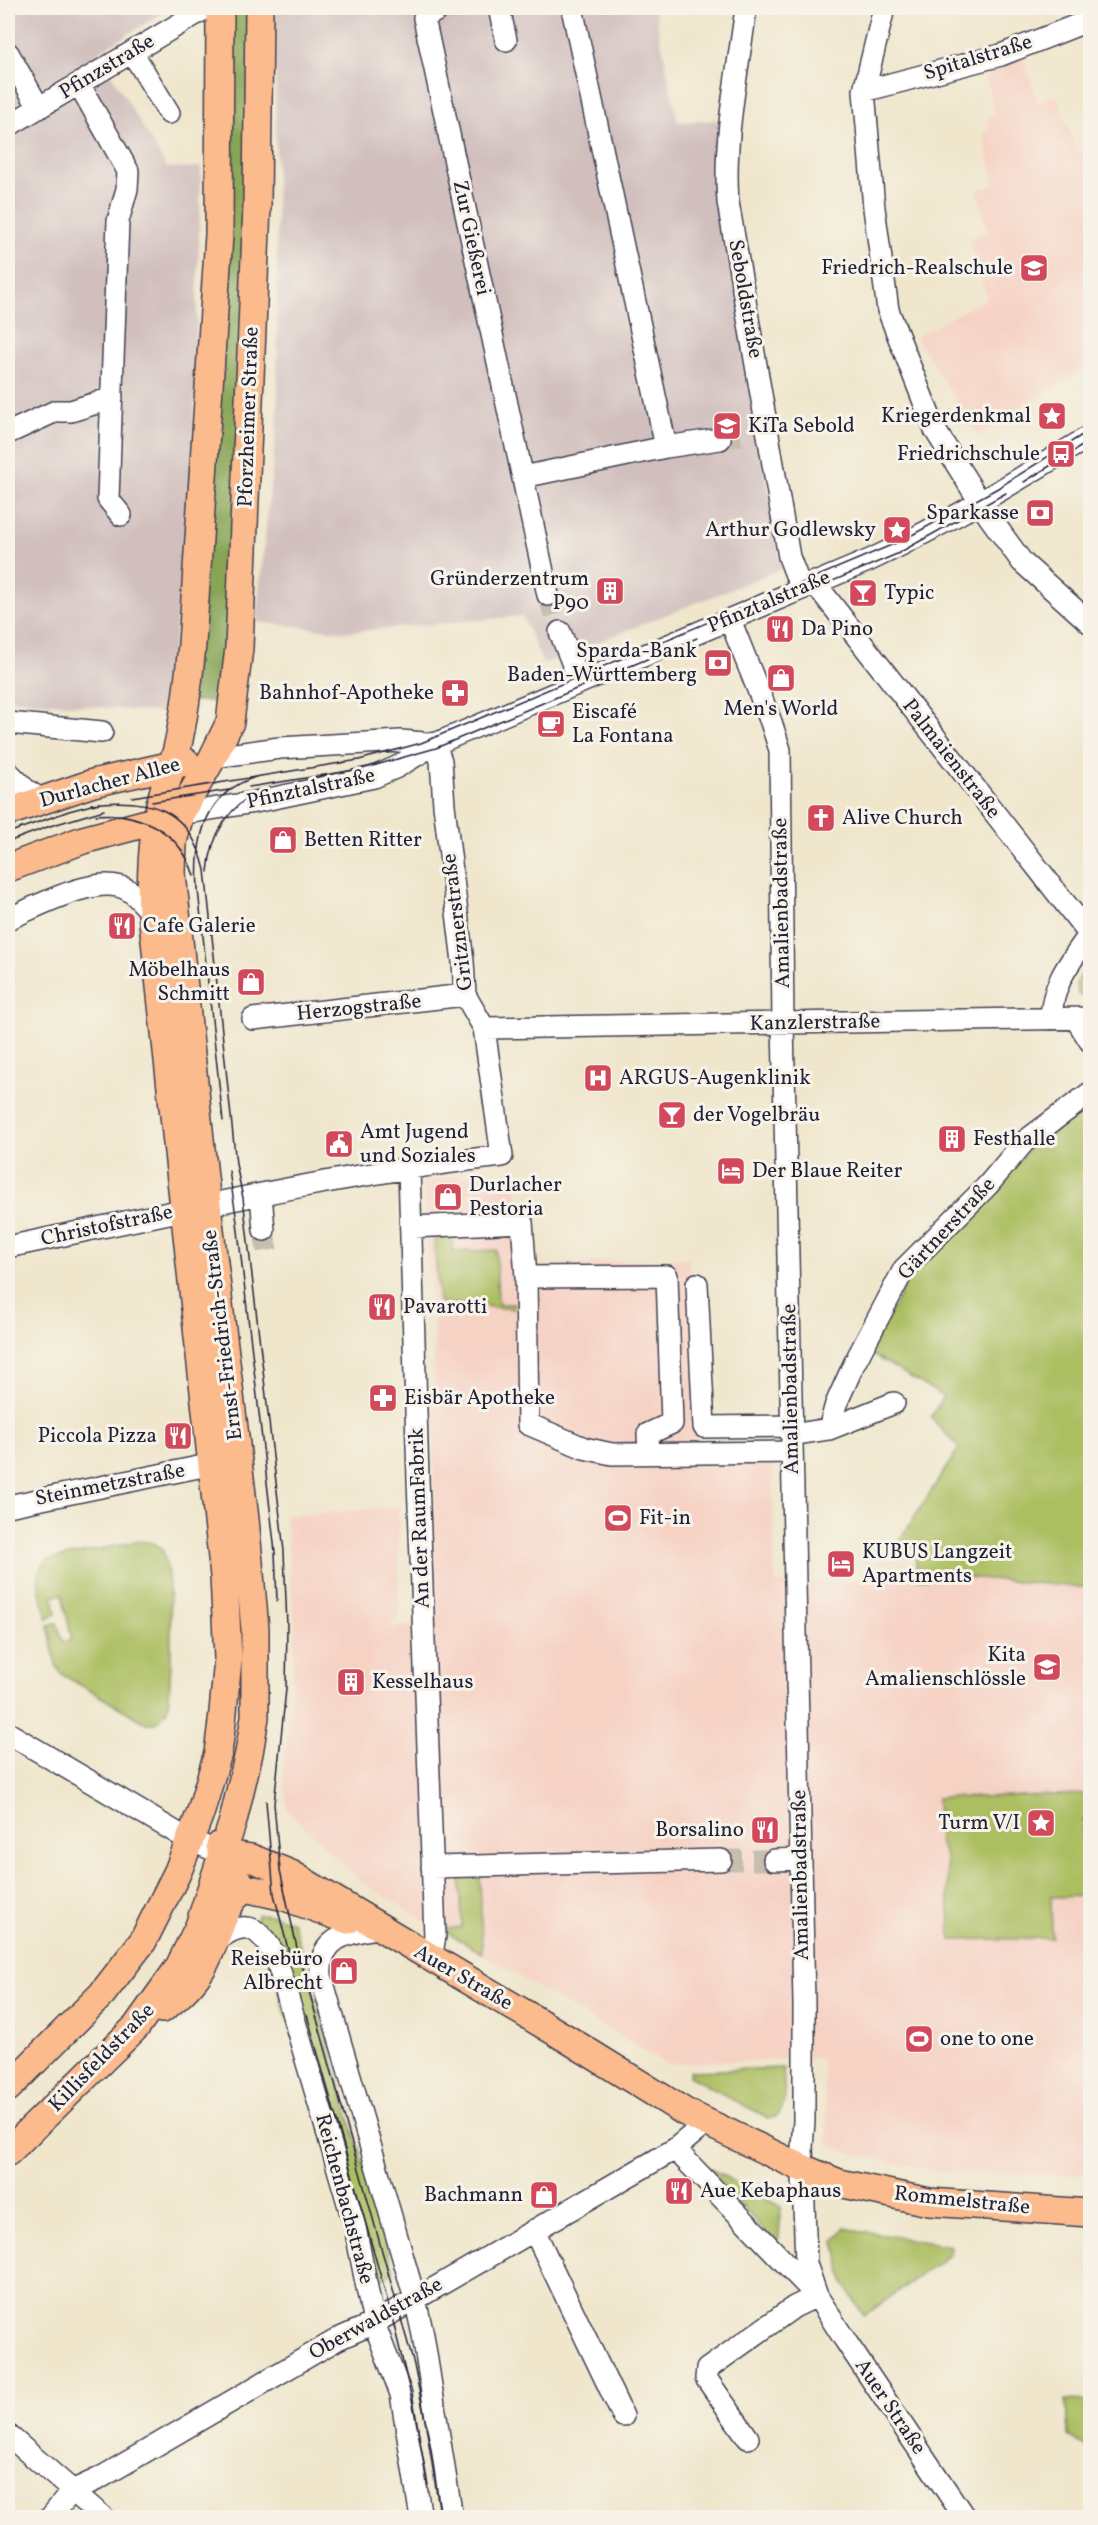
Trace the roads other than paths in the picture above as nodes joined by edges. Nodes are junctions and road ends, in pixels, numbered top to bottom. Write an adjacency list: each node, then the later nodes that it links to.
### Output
1 (206, 8): 11 (street, Pfinzstraße)
2 (220, 8): 36 (main road, Pforzheimer Straße)
3 (259, 8): 35 (main road, Pforzheimer Straße)
4 (441, 8): 23 (street, Zur Gießerei)
5 (499, 8): 10 (street)
6 (572, 8): 22 (street)
7 (746, 8): 26 (street, Seboldstraße)
8 (884, 8): 14 (street)
9 (1090, 20): 14 (street, Spitalstraße)
10 (506, 40)
11 (132, 52): 13 (street, Pfinzstraße); 16 (street)
12 (8, 53): 15 (street)
13 (79, 84): 15 (street, Pfinzstraße); 18 (street)
14 (864, 91): 24 (street)
15 (39, 108): 17 (street, Pfinzstraße)
16 (169, 113)
17 (8, 126)
18 (112, 399): 19 (street); 25 (street)
19 (8, 433)
20 (1090, 436): 24 (street, Pfinztalstraße)
21 (720, 439): 22 (street)
22 (666, 447): 23 (street)
23 (523, 477): 27 (street, Zur Gießerei)
24 (980, 503): 26 (street, Pfinztalstraße); 29 (street)
25 (121, 515)
26 (808, 585): 28 (street, Pfinztalstraße); 44 (street, Palmaienstraße)
27 (548, 595)
28 (730, 620): 31 (street, Pfinztalstraße); 49 (street, Amalienbadstraße)
29 (1090, 623)
30 (560, 632): 31 (street)
31 (580, 682): 34 (street, Pfinztalstraße)
32 (8, 723): 33 (street)
33 (102, 732)
34 (435, 744): 35 (street, Pfinztalstraße); 40 (street, Pfinztalstraße); 45 (street, Gritznerstraße)
35 (213, 757): 36 (main road, Durlacher Allee); 40 (main road, Pforzheimer Straße)
36 (172, 764): 38 (main road, Durlacher Allee); 40 (main road, Pforzheimer Straße)
37 (8, 772): 38 (street)
38 (42, 800): 39 (main road, Durlacher Allee)
39 (8, 812)
40 (169, 817): 41 (main road); 42 (main road, Ernst-Friedrich-Straße); 55 (main road, Ernst-Friedrich-Straße)
41 (8, 868)
42 (152, 913): 43 (street); 55 (main road, Ernst-Friedrich-Straße)
43 (8, 919)
44 (1090, 934): 48 (street)
45 (465, 995): 47 (street, Herzogstraße); 50 (street, Gritznerstraße)
46 (1083, 1018): 48 (street); 51 (street)
47 (253, 1019)
48 (1051, 1019): 49 (street, Kanzlerstraße)
49 (783, 1023): 50 (street, Kanzlerstraße); 63 (street, Amalienbadstraße)
50 (484, 1029): 53 (street, Gritznerstraße)
51 (1090, 1041)
52 (1090, 1096): 62 (street, Gärtnerstraße)
53 (409, 1168): 54 (street, Gritznerstraße); 56 (street, An der RaumFabrik)
54 (261, 1195): 55 (street, Gritznerstraße); 57 (street)
55 (195, 1208): 58 (street, Christofstraße); 65 (main road, Ernst-Friedrich-Straße); 67 (main road, Ernst-Friedrich-Straße)
56 (411, 1227): 59 (street); 75 (street, An der RaumFabrik)
57 (264, 1230)
58 (8, 1247)
59 (526, 1277): 64 (street); 64 (street)
60 (697, 1284): 63 (street)
61 (894, 1403): 62 (street)
62 (829, 1429): 63 (street)
63 (792, 1438): 64 (street); 72 (street, Amalienbadstraße)
64 (649, 1453)
65 (213, 1464): 66 (street, Steinmetzstraße); 67 (main road, Ernst-Friedrich-Straße)
66 (8, 1506)
67 (242, 1631): 68 (main road, Ernst-Friedrich-Straße); 71 (main road, Ernst-Friedrich-Straße)
68 (228, 1659): 70 (main road, Ernst-Friedrich-Straße); 71 (main road)
69 (8, 1732): 70 (street, Auer Straße)
70 (189, 1840): 71 (street, Auer Straße); 81 (main road)
71 (221, 1853): 76 (main road); 77 (main road, Auer Straße); 80 (main road, Killisfeldstraße)
72 (801, 1859): 74 (street); 85 (street, Amalienbadstraße)
73 (721, 1860): 75 (street)
74 (774, 1860)
75 (432, 1867): 79 (street, An der RaumFabrik)
76 (245, 1888): 77 (main road); 78 (main road)
77 (377, 1928): 79 (main road, Auer Straße); 89 (street, Reichenbachstraße)
78 (216, 1941): 80 (main road); 90 (street, Reichenbachstraße)
79 (431, 1959): 82 (main road, Auer Straße)
80 (136, 2027): 84 (main road, Killisfeldstraße)
81 (8, 2088)
82 (705, 2124): 83 (street, Oberwaldstraße); 85 (main road, Auer Straße)
83 (675, 2149): 87 (street, Oberwaldstraße); 88 (street, Auer Straße)
84 (8, 2152)
85 (802, 2168): 86 (main road, Rommelstraße); 88 (street, Auer Straße)
86 (1090, 2213)
87 (534, 2230): 89 (street, Oberwaldstraße); 91 (street)
88 (817, 2296): 93 (street); 99 (street, Auer Straße)
89 (415, 2299): 90 (street, Oberwaldstraße); 98 (street, Reichenbachstraße)
90 (374, 2323): 94 (street, Oberwaldstraße); 97 (street, Reichenbachstraße)
91 (623, 2416)
92 (8, 2435): 94 (street)
93 (748, 2438)
94 (72, 2491): 95 (street, Oberwaldstraße); 96 (street)
95 (50, 2517)
96 (104, 2517)
97 (421, 2517)
98 (452, 2517)
99 (965, 2517)

